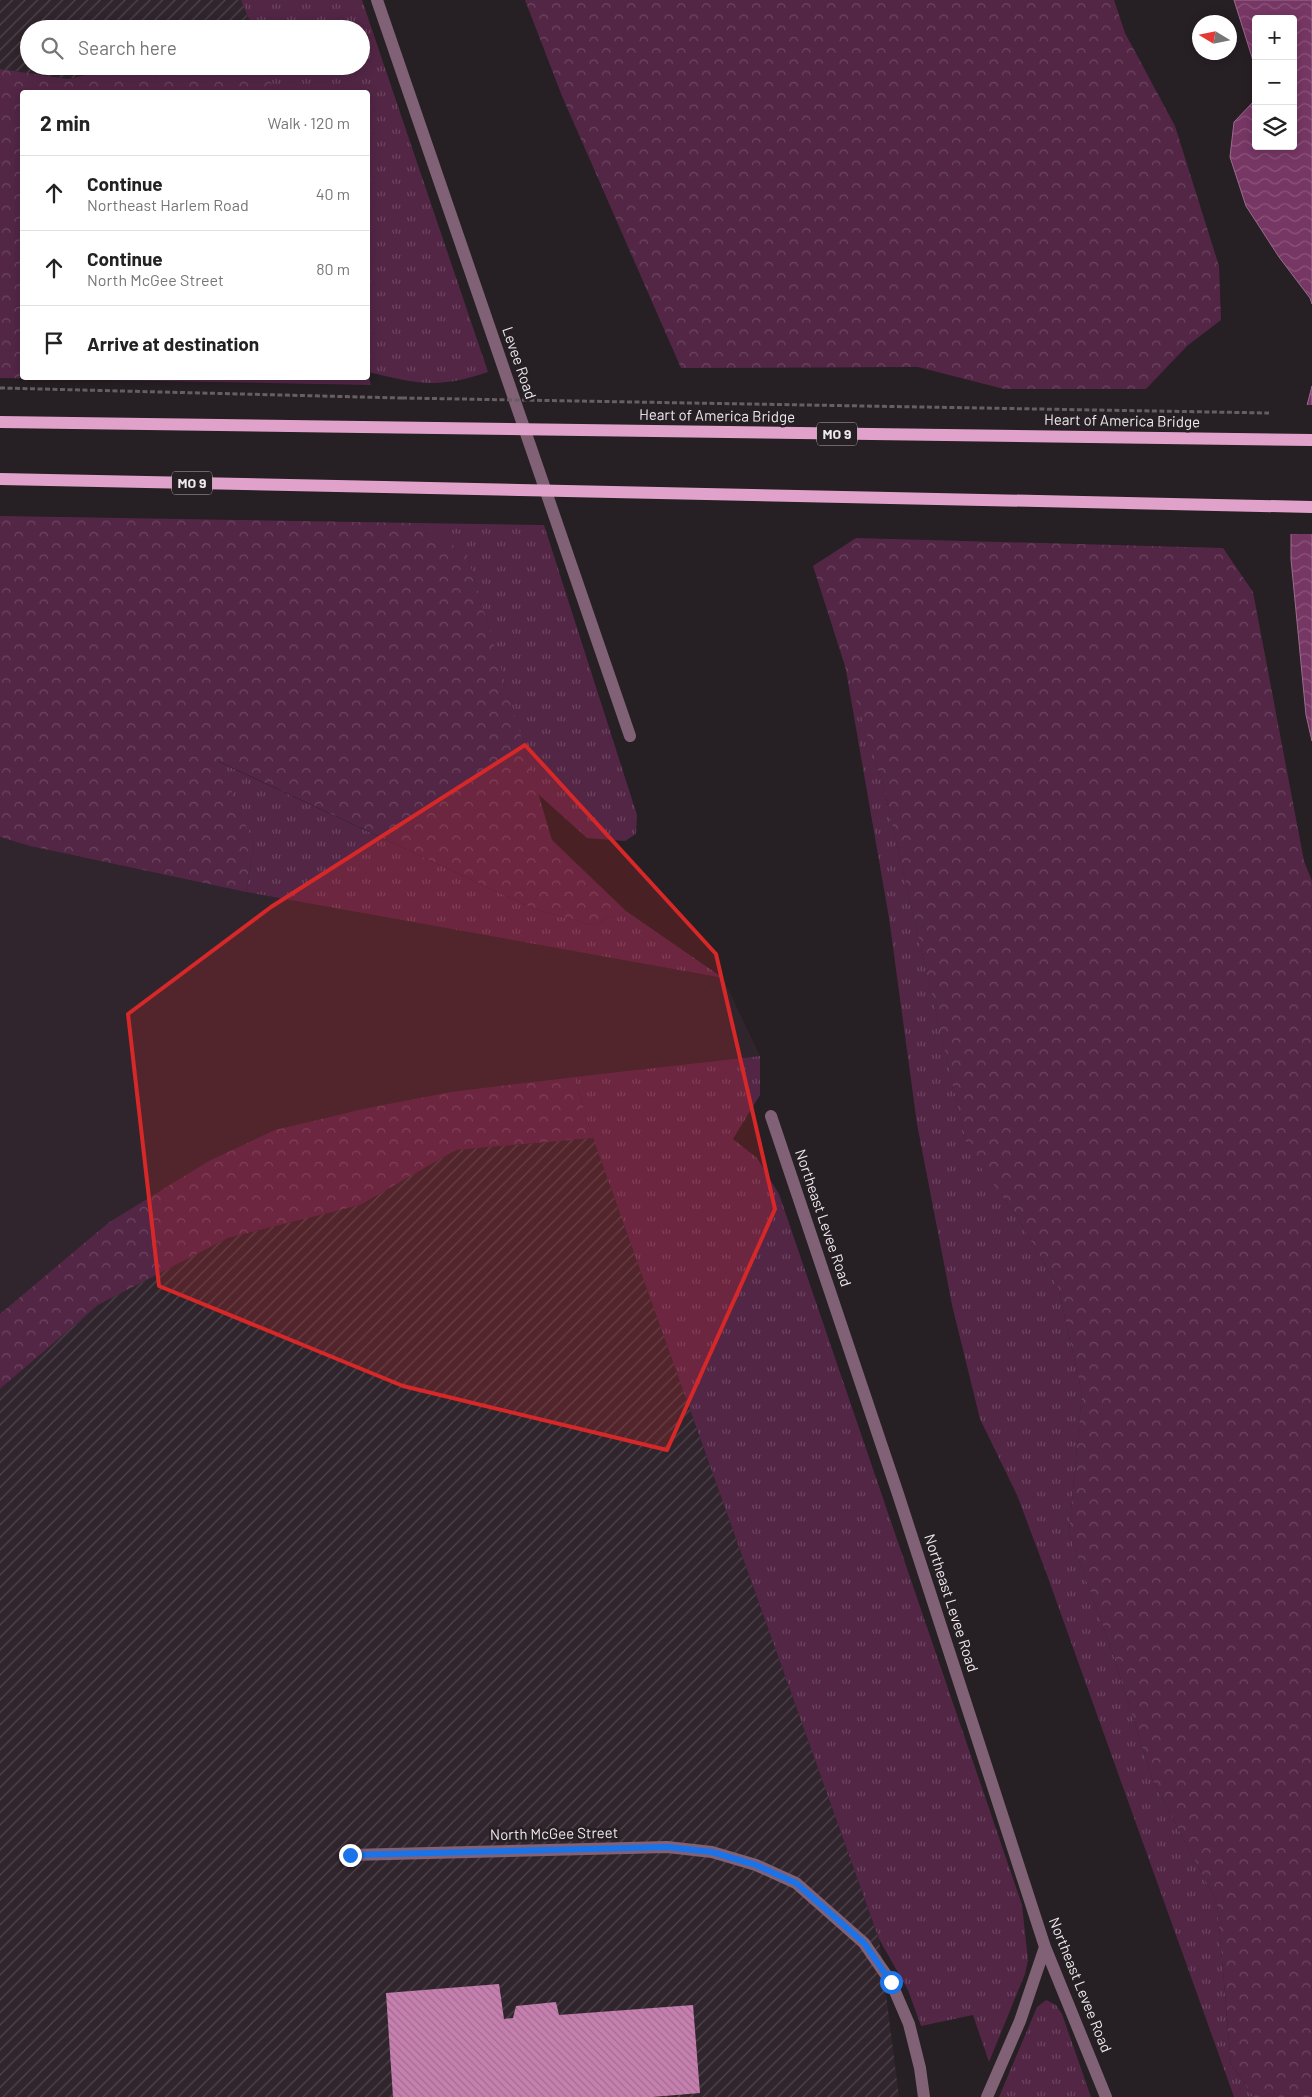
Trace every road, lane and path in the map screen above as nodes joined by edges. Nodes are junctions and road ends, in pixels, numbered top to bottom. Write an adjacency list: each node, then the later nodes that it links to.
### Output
1 (377, 0): 8 (street, Levee Road)
2 (0, 388): 3 (path, bridge)
3 (1272, 413)
4 (0, 422): 5 (main road, Heart of America Bridge / MO 9, bridge)
5 (1312, 440)
6 (0, 479): 7 (main road, MO 9, bridge)
7 (1312, 507)
8 (630, 736)
9 (771, 1116): 11 (street, Northeast Levee Road)
10 (350, 1855): 12 (street, North McGee Street)
11 (1045, 1947): 13 (street); 14 (street, Northeast Levee Road)
12 (924, 2097)
13 (987, 2097)
14 (1106, 2097)

